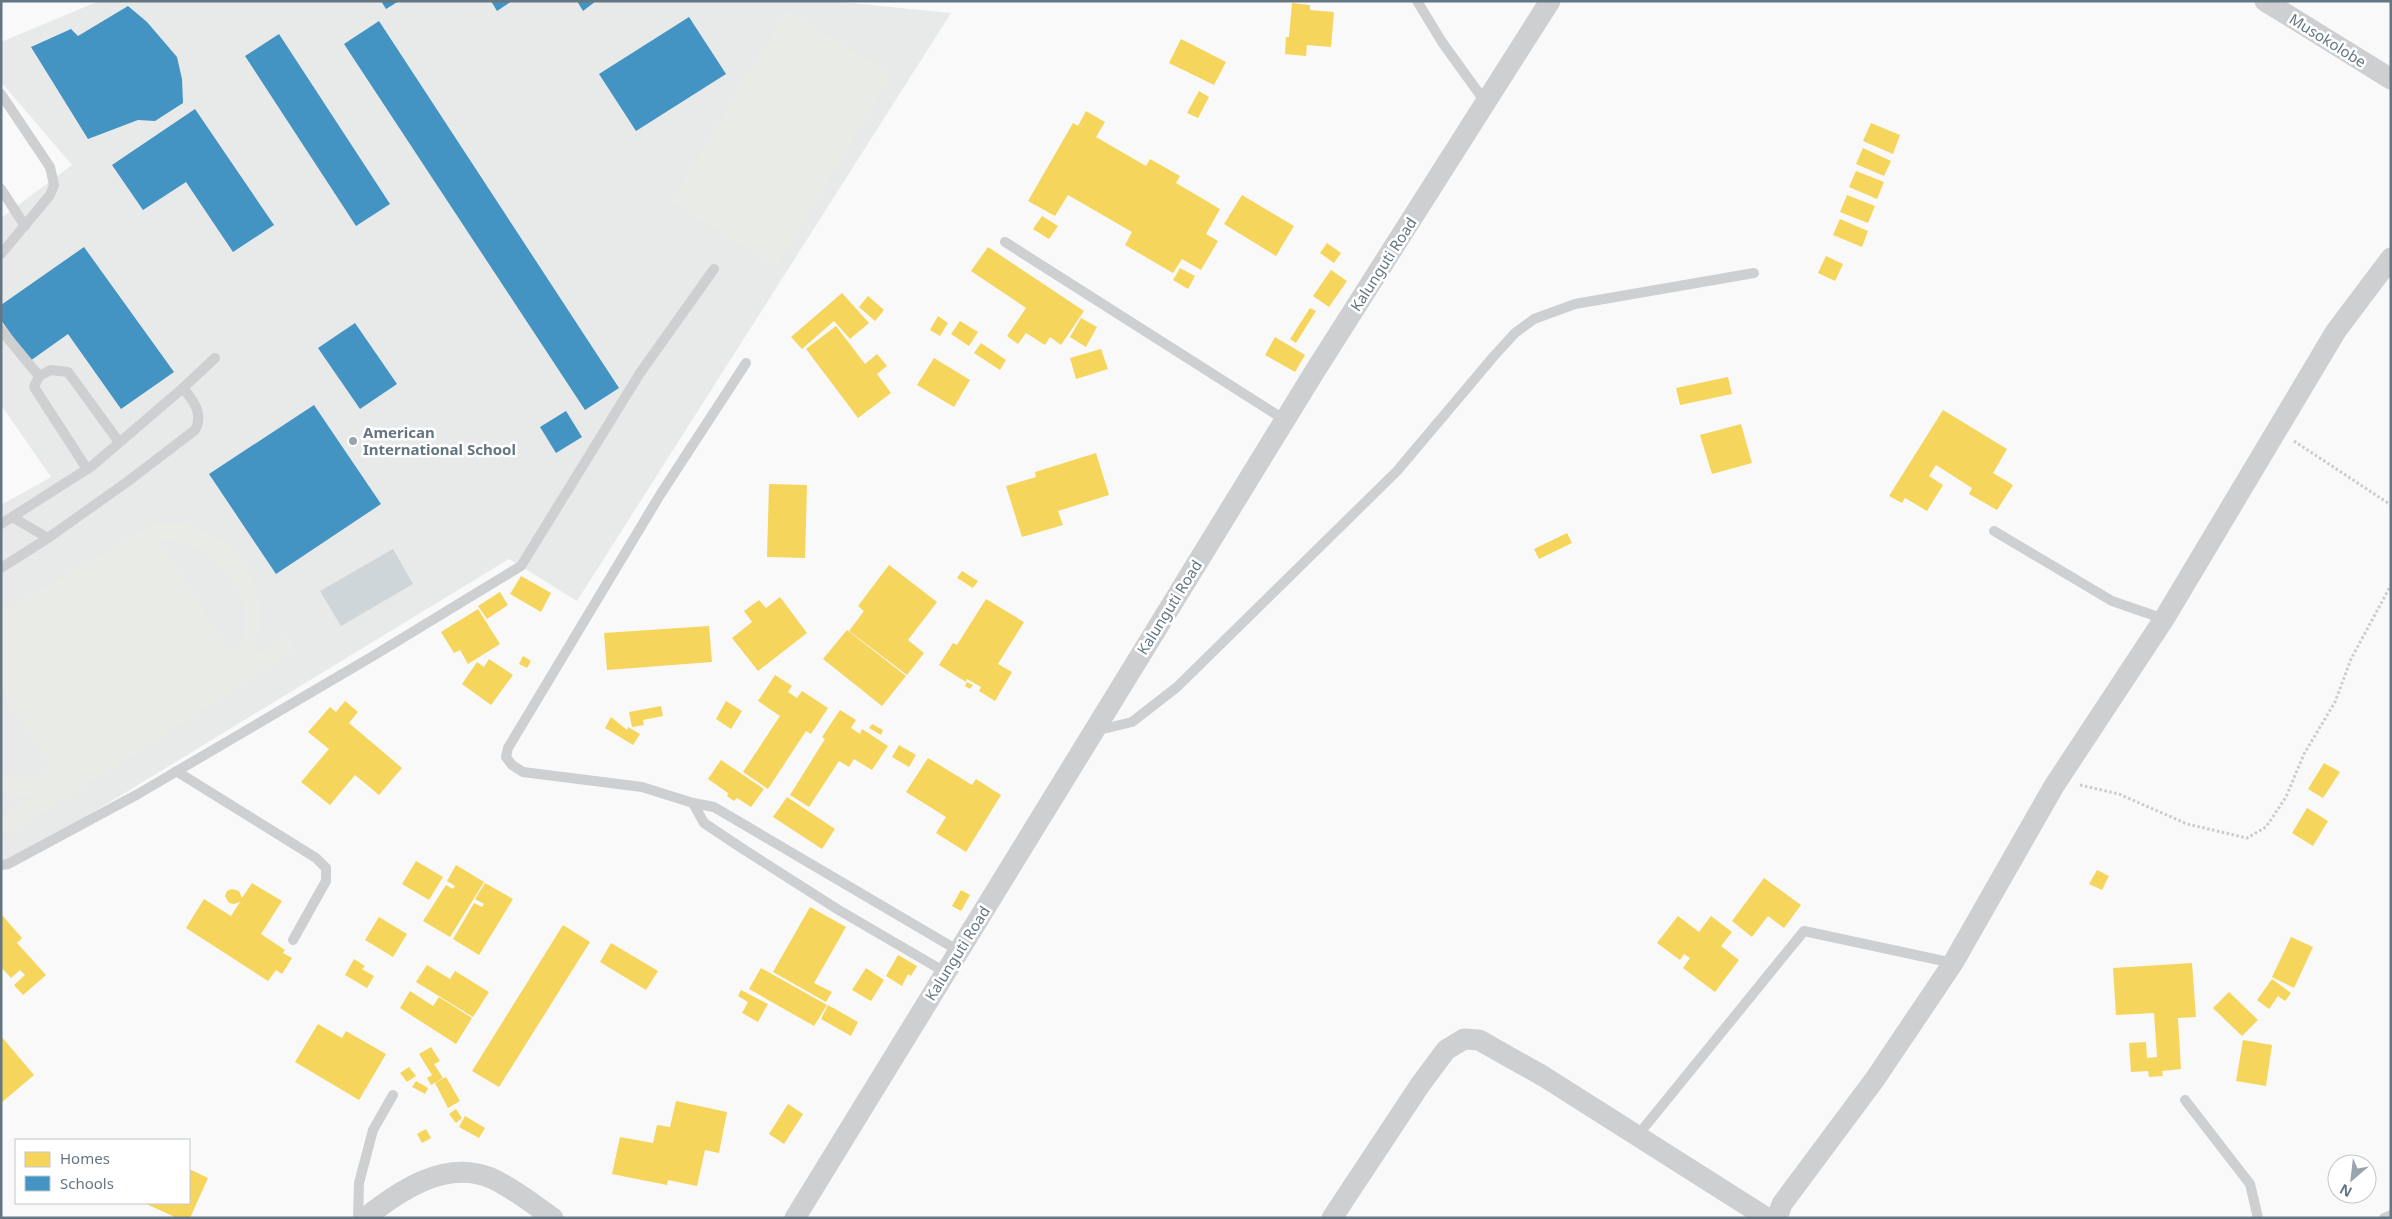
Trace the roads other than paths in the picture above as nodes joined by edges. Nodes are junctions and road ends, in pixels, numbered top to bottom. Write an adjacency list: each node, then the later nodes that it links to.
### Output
1 (1417, 1): 6 (lane)
2 (1550, 1): 6 (street, Kalunguti Road)
3 (2265, 1): 4 (street, Musokolobe)
4 (2391, 79)
5 (1, 94): 8 (lane)
6 (1486, 103): 19 (street, Kalunguti Road)
7 (1, 190): 8 (lane)
8 (25, 226): 10 (lane)
9 (1005, 242): 19 (lane)
10 (1, 254)
11 (2391, 258): 27 (street)
12 (714, 269): 29 (lane)
13 (1754, 273): 28 (lane)
14 (1, 330): 17 (lane)
15 (215, 358): 18 (lane)
16 (746, 363): 30 (lane)
17 (38, 376): 20 (lane); 21 (lane)
18 (183, 388): 20 (lane); 25 (lane)
19 (1285, 420): 28 (street, Kalunguti Road)
20 (119, 442): 21 (lane)
21 (88, 469): 22 (lane)
22 (12, 517): 23 (lane); 25 (lane)
23 (1, 524)
24 (1994, 531): 27 (lane)
25 (48, 538): 26 (lane)
26 (1, 568)
27 (2164, 619): 34 (street)
28 (1093, 732): 33 (street, Kalunguti Road)
29 (176, 771): 31 (lane); 32 (lane)
30 (693, 803): 33 (lane); 35 (lane)
31 (1, 865)
32 (293, 940)
33 (959, 951): 35 (street, Kalunguti Road)
34 (1953, 963): 38 (lane); 46 (street)
35 (945, 972): 43 (street, Kalunguti Road)
36 (393, 1095): 40 (lane)
37 (2185, 1100): 47 (lane)
38 (1638, 1135): 44 (street); 45 (street)
39 (2391, 1215): 48 (lane)
40 (358, 1218)
41 (365, 1218): 42 (street)
42 (553, 1218)
43 (795, 1218)
44 (1332, 1218)
45 (1767, 1218)
46 (1777, 1218)
47 (2258, 1218)
48 (2384, 1218)

